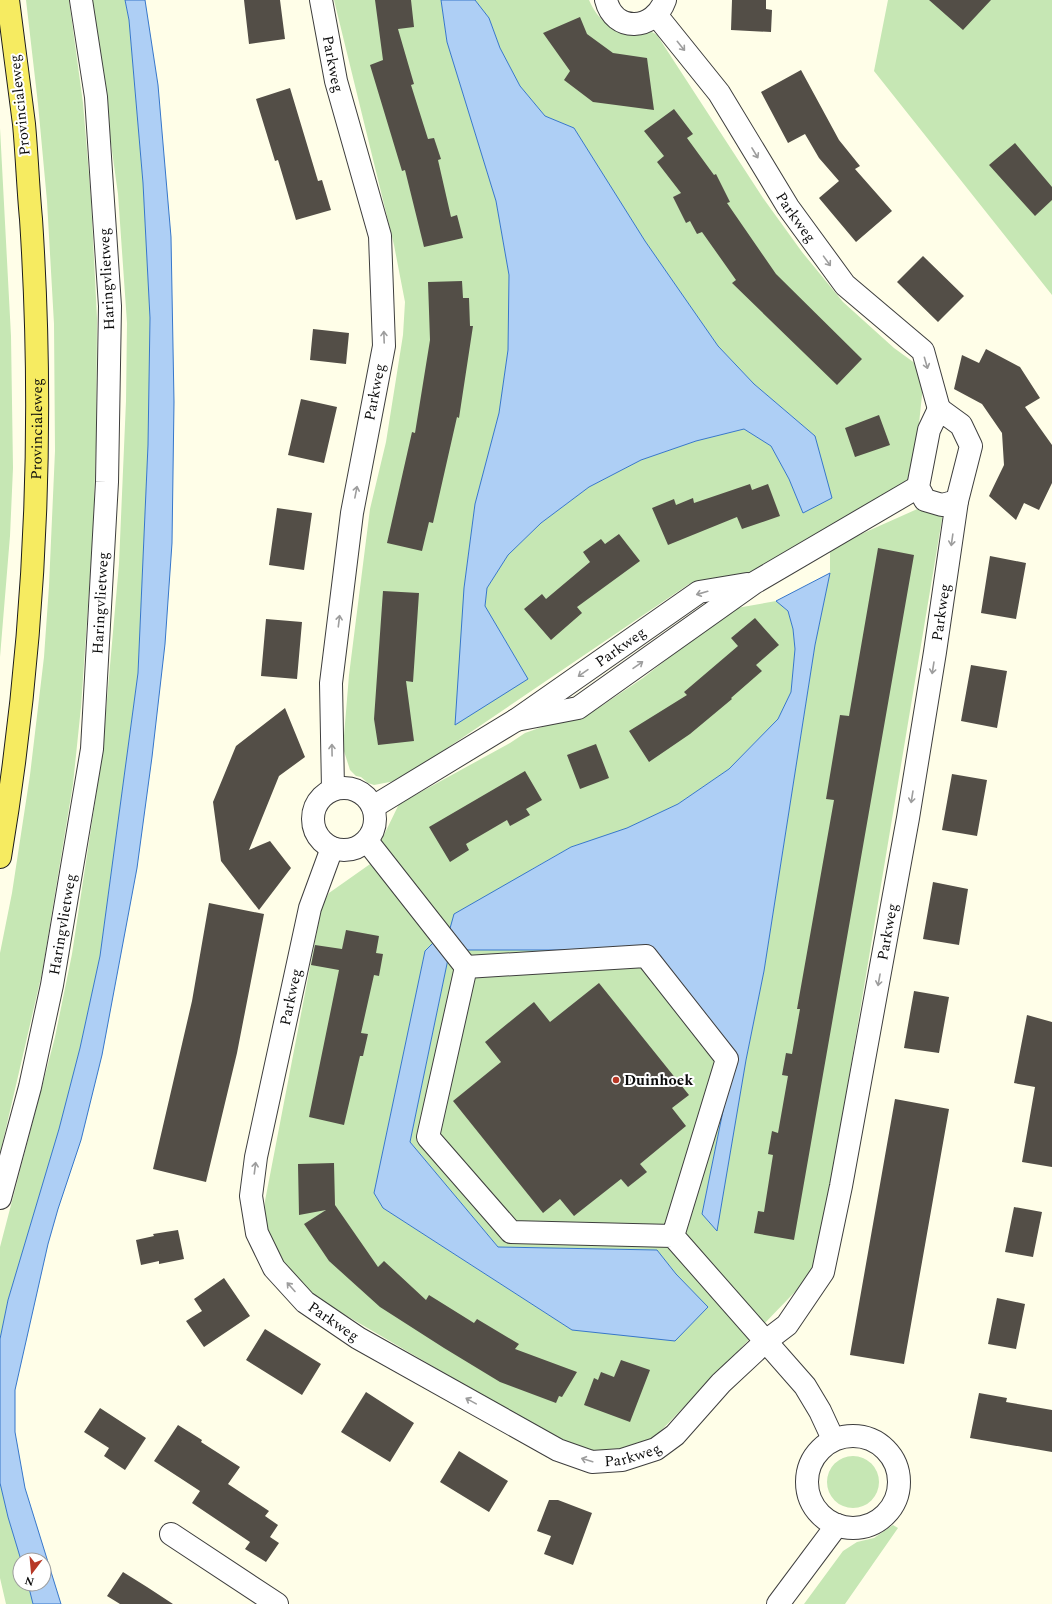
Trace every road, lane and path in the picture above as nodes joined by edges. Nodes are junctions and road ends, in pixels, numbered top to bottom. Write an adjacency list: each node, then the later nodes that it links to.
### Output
1 (8, 0): 13 (main road, Provincialeweg)
2 (81, 0): 15 (street, Haringvlietweg)
3 (321, 0): 9 (street, Parkweg, one-way to 3)
4 (606, 0): 5 (street)
5 (661, 8): 6 (street, Parkweg, one-way to 6)
6 (939, 409): 7 (street); 8 (street, Parkweg)
7 (918, 487): 8 (street); 10 (street, Parkweg)
8 (957, 501): 17 (street, Parkweg, one-way to 17)
9 (333, 790): 10 (street); 12 (street)
10 (373, 807): 11 (street)
11 (366, 841): 12 (street); 14 (street)
12 (332, 848): 17 (street, Parkweg, one-way to 12)
13 (0, 857)
14 (466, 967): 16 (street); 16 (street)
15 (0, 1198)
16 (673, 1236): 17 (street)
17 (766, 1341): 18 (street)
18 (833, 1439): 19 (street); 19 (street)
19 (837, 1525): 22 (street)
20 (171, 1534): 21 (street)
21 (277, 1604)
22 (778, 1604)

